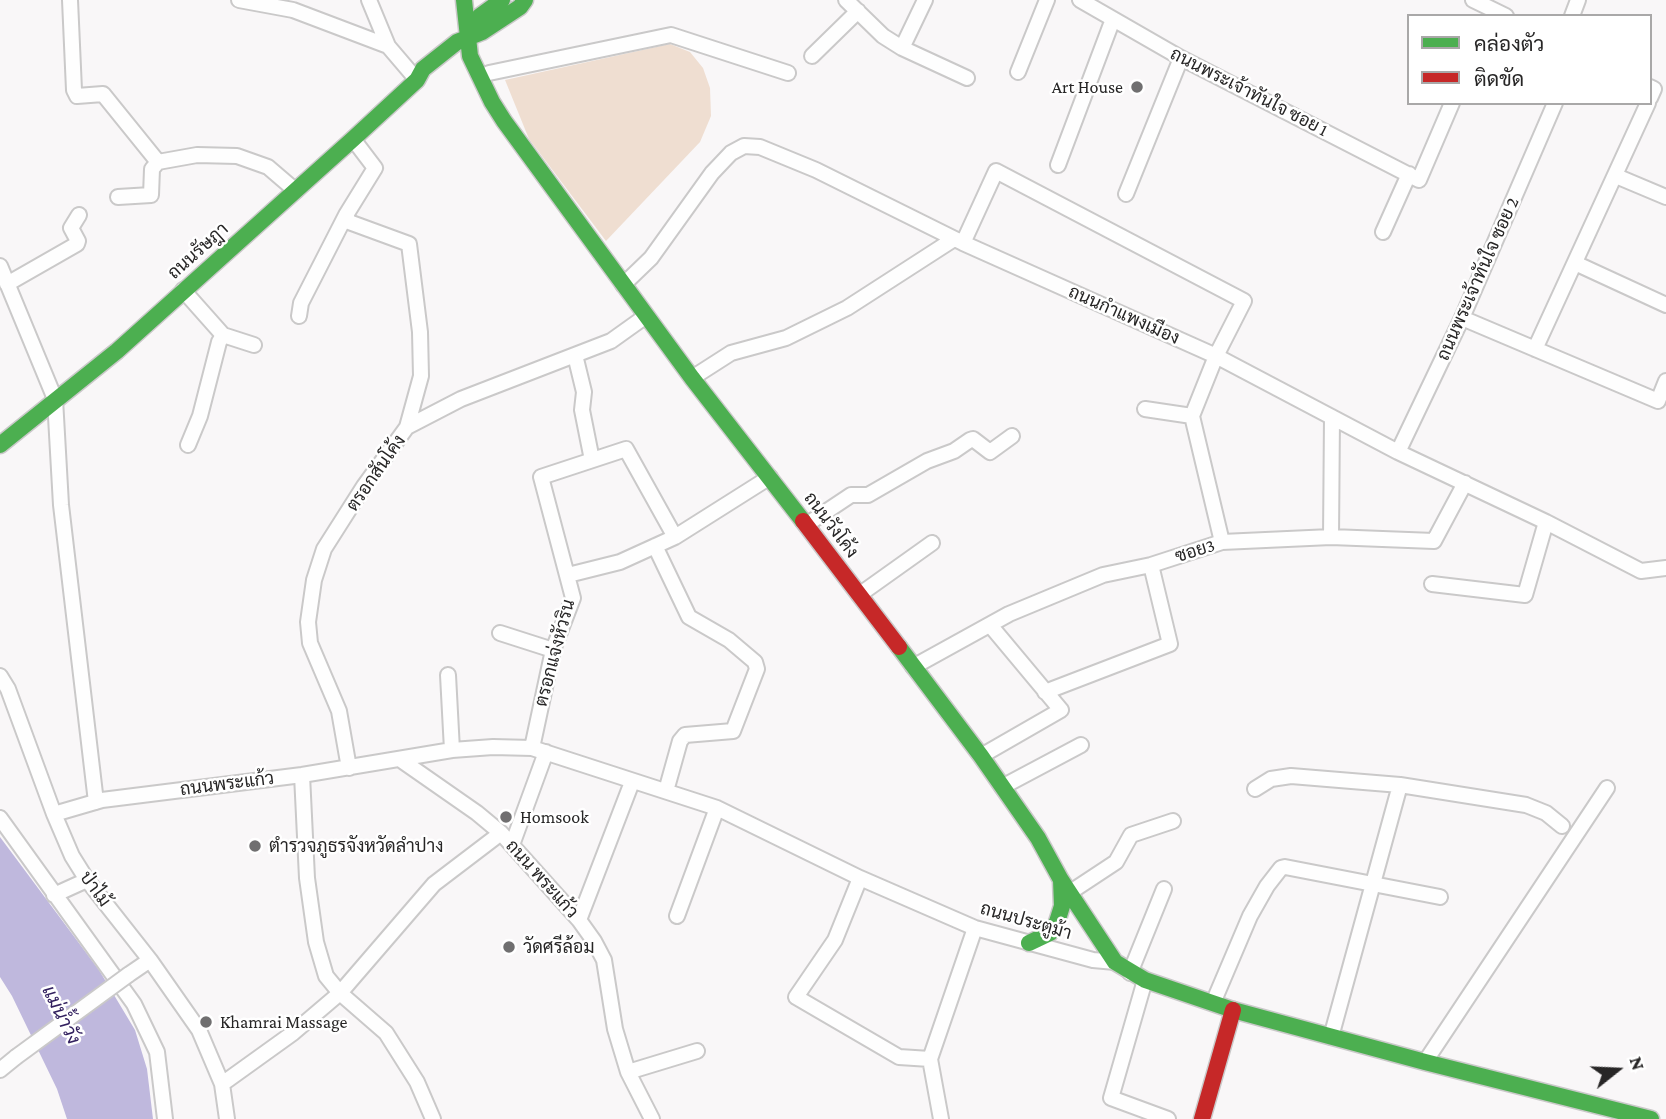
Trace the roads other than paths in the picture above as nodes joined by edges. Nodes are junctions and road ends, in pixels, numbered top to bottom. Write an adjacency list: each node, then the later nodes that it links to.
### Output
1 (70, 0): 30 (street)
2 (239, 0): 16 (street)
3 (369, 0): 16 (street)
4 (464, 0): 15 (main road)
5 (502, 0): 15 (main road)
6 (525, 0): 15 (main road)
7 (846, 0): 13 (street)
8 (925, 0): 17 (street)
9 (1047, 0): 20 (street)
10 (1080, 0): 14 (street, ถนนพระเจ้าทันใจ ซอย 1)
11 (1473, 0): 12 (street)
12 (1496, 10)
13 (858, 11): 17 (street); 18 (street)
14 (1113, 19): 19 (street, ถนนพระเจ้าทันใจ ซอย 1); 31 (street)
15 (467, 37): 21 (main road, ถนนวังโค้ง); 24 (main road, ถนนรัษฎา); 28 (main road, ถนนวังโค้ง)
16 (388, 46): 24 (street)
17 (902, 48): 23 (street)
18 (812, 56)
19 (1181, 58): 33 (street, ถนนพระเจ้าทันใจ ซอย 1); 35 (street)
20 (1018, 72)
21 (489, 73): 22 (street); 28 (main road, ถนนวังโค้ง)
22 (788, 73)
23 (967, 78)
24 (417, 80): 29 (main road, ถนนรัษฎา)
25 (1451, 105): 33 (street)
26 (1554, 105): 50 (street, ถนนพระเจ้าทันใจ ซอย 2)
27 (1647, 105): 32 (street)
28 (504, 121): 45 (main road, ถนนวังโค้ง)
29 (353, 139): 34 (main road, ถนนรัษฎา); 39 (street)
30 (158, 162): 34 (street); 36 (street)
31 (1058, 165)
32 (1616, 176): 37 (street); 42 (street)
33 (1414, 177): 40 (street)
34 (296, 191): 46 (main road, ถนนรัษฎา)
35 (1126, 194)
36 (118, 197)
37 (1666, 197)
38 (79, 215): 44 (street)
39 (346, 215): 48 (street); 62 (street, ตรอกสันโค้ง)
40 (1383, 232)
41 (959, 241): 45 (street, ถนนกำแพงเมือง); 55 (street, ถนนกำแพงเมือง); 55 (street); 56 (street)
42 (1575, 263): 47 (street); 53 (street)
43 (0, 266): 44 (street)
44 (7, 284): 58 (street)
45 (623, 285): 49 (main road, ถนนวังโค้ง)
46 (183, 290): 51 (street); 58 (main road, ถนนรัษฎา)
47 (1666, 305)
48 (299, 316)
49 (646, 316): 54 (street); 56 (main road, ถนนวังโค้ง)
50 (1462, 318): 53 (street); 66 (street, ถนนพระเจ้าทันใจ ซอย 2)
51 (223, 335): 52 (street); 65 (street)
52 (254, 345)
53 (1535, 349): 57 (street)
54 (575, 355): 62 (street); 67 (street)
55 (1216, 356): 60 (street); 61 (street, ถนนกำแพงเมือง)
56 (692, 378): 68 (main road, ถนนวังโค้ง)
57 (1666, 381)
58 (55, 399): 64 (main road, ถนนรัษฎา); 102 (street)
59 (1145, 409): 60 (street)
60 (1192, 416): 74 (street)
61 (1332, 417): 66 (street, ถนนกำแพงเมือง); 73 (street)
62 (407, 427): 94 (street, ตรอกสันโค้ง)
63 (1012, 436): 71 (street)
64 (0, 445)
65 (188, 445)
66 (1398, 453): 69 (street, ถนนกำแพงเมือง)
67 (592, 460): 72 (street); 79 (street)
68 (770, 477): 71 (main road, ถนนวังโค้ง); 72 (street, ตรอกแจ่งหัวริน)
69 (1465, 483): 70 (street, ถนนกำแพงเมือง); 73 (street, ซอย3)
70 (1546, 522): 78 (street, ถนนกำแพงเมือง); 80 (street)
71 (806, 524): 81 (main road, ถนนวังโค้ง)
72 (675, 537): 76 (street, ตรอกแจ่งหัวริน)
73 (1331, 537): 74 (street, ซอย3)
74 (1222, 542): 77 (street, ซอย3)
75 (932, 543): 81 (street)
76 (655, 546): 79 (street, ตรอกแจ่งหัวริน); 101 (street)
77 (1152, 565): 82 (street, ซอย3); 88 (street)
78 (1666, 568)
79 (568, 575): 84 (street, ตรอกแจ่งหัวริน)
80 (1432, 584)
81 (859, 595): 85 (main road, ถนนวังโค้ง)
82 (990, 625): 85 (street, ซอย3); 88 (street)
83 (500, 633): 84 (street)
84 (553, 650): 91 (street, ตรอกแจ่งหัวริน)
85 (913, 667): 92 (main road, ถนนวังโค้ง)
86 (448, 675): 90 (street)
87 (0, 677): 104 (street, ป่าไม้)
88 (1045, 691): 92 (street)
89 (1081, 745): 98 (street)
90 (452, 750): 91 (street, ถนนประตูม้า); 93 (street, ถนนประตูม้า)
91 (539, 750): 96 (street, ถนนประตูม้า); 109 (street, ตรอกแจ่งหัวริน)
92 (981, 756): 98 (main road, ถนนวังโค้ง)
93 (401, 760): 94 (street, ถนนพระแก้ว); 108 (street, ถนน พระแก้ว)
94 (349, 768): 95 (street, ถนนพระแก้ว)
95 (302, 775): 102 (street, ถนนพระแก้ว); 124 (street)
96 (632, 782): 101 (street, ถนนประตูม้า); 118 (street)
97 (1400, 785): 100 (street); 107 (street); 112 (street)
98 (1002, 787): 113 (main road, ถนนวังโค้ง)
99 (1607, 788): 130 (street)
100 (1255, 789)
101 (666, 791): 103 (street, ถนนประตูม้า)
102 (96, 802): 104 (street, ถนนพระแก้ว)
103 (717, 808): 110 (street, ถนนประตูม้า); 117 (street)
104 (54, 814): 111 (street, ป่าไม้)
105 (0, 818): 115 (street)
106 (1173, 821): 113 (street)
107 (1562, 826)
108 (501, 833): 109 (street, ถนน พระแก้ว); 124 (street)
109 (512, 845): 118 (street, ถนน พระแก้ว)
110 (860, 878): 119 (street, ถนนประตูม้า); 129 (street)
111 (87, 880): 115 (street); 121 (street, ป่าไม้)
112 (1373, 884): 116 (street); 125 (street); 127 (street)
113 (1065, 887): 120 (main road); 122 (main road, ถนนวังโค้ง)
114 (1164, 889): 123 (street)
115 (54, 895): 134 (street)
116 (1440, 897)
117 (677, 916)
118 (579, 920): 132 (street, ถนน พระแก้ว)
119 (975, 928): 120 (street, ถนนประตูม้า); 129 (street)
120 (1029, 943): 122 (street, ถนนประตูม้า)
121 (150, 960): 131 (street, bridge); 133 (street, ป่าไม้)
122 (1115, 962): 123 (main road, ถนนประตูม้า)
123 (1138, 977): 125 (main road, ถนนประตูม้า); 139 (street)
124 (340, 993): 133 (street); 136 (street)
125 (1213, 1003): 126 (main road, ถนนประตูม้า)
126 (1233, 1010): 127 (main road, ถนนประตูม้า); 140 (main road)
127 (1331, 1037): 130 (main road, ถนนประตูม้า)
128 (697, 1051): 132 (street)
129 (930, 1059): 138 (street)
130 (1425, 1062): 141 (main road, ถนนประตูม้า)
131 (0, 1070)
132 (628, 1072): 137 (street, ถนน พระแก้ว)
133 (222, 1084): 135 (street, ป่าไม้)
134 (165, 1119)
135 (227, 1119)
136 (433, 1119)
137 (652, 1119)
138 (941, 1119)
139 (1168, 1119)
140 (1202, 1119)
141 (1651, 1119)

